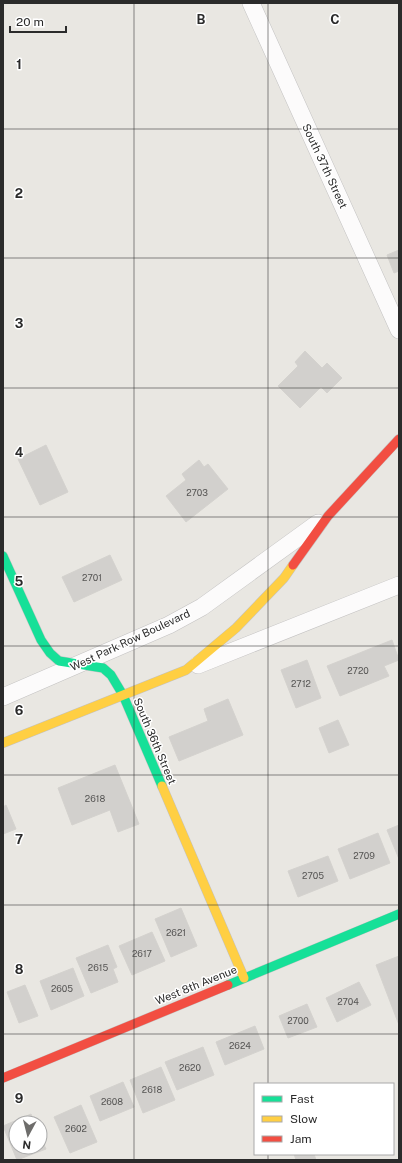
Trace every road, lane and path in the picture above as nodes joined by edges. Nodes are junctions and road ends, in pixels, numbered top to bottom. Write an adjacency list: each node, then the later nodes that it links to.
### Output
1 (251, 3): 2 (street, South 37th Street)
2 (399, 330)
3 (399, 439): 4 (street, West Park Row Boulevard)
4 (328, 516): 7 (street, West Park Row Boulevard); 8 (street, West Park Row Boulevard)
5 (3, 556): 7 (street, South 36th Street)
6 (399, 585): 8 (street, West Park Row Boulevard)
7 (78, 664): 9 (street, South 36th Street); 10 (street, West Park Row Boulevard)
8 (186, 670): 9 (street, West Park Row Boulevard)
9 (123, 695): 11 (street, West Park Row Boulevard); 13 (street, South 36th Street)
10 (3, 697)
11 (3, 743)
12 (399, 914): 13 (street, West 8th Avenue)
13 (244, 978): 14 (street, West 8th Avenue)
14 (3, 1078)

